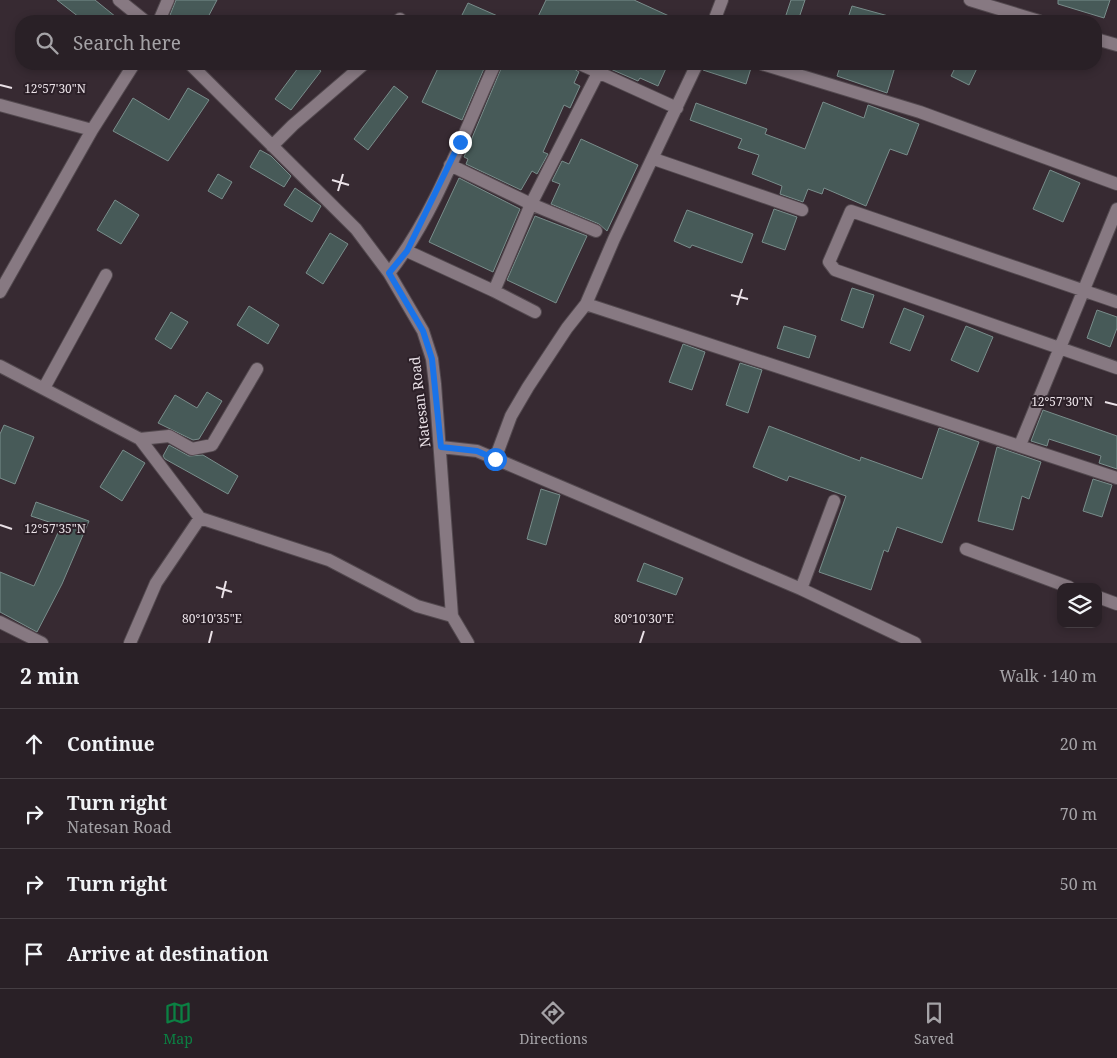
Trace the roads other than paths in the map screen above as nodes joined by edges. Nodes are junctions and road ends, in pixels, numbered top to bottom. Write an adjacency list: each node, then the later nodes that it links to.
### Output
1 (119, 0): 5 (street)
2 (168, 0): 6 (street)
3 (722, 0): 7 (street)
4 (970, 0): 8 (street)
5 (138, 15)
6 (162, 15)
7 (716, 15)
8 (1019, 15)
9 (1102, 41): 10 (street)
10 (1117, 45)
11 (130, 70): 21 (street)
12 (196, 70): 22 (street, Natesan Road)
13 (357, 70): 22 (street)
14 (492, 70): 24 (street)
15 (592, 70): 18 (street)
16 (694, 70): 20 (street)
17 (782, 70): 25 (street)
18 (598, 73): 20 (street); 26 (street)
19 (0, 105): 21 (street)
20 (677, 108): 23 (street)
21 (92, 130): 34 (street)
22 (272, 146): 31 (street, Natesan Road)
23 (654, 159): 28 (street); 37 (street)
24 (450, 165): 26 (street); 30 (street)
25 (1117, 184)
26 (531, 204): 29 (street); 35 (street)
27 (1117, 209): 33 (street)
28 (802, 210)
29 (596, 231)
30 (407, 251): 31 (street); 35 (street)
31 (389, 273): 46 (street, Natesan Road)
32 (106, 275): 43 (street)
33 (1082, 291): 36 (street); 39 (street); 39 (street)
34 (0, 292)
35 (494, 292): 38 (street)
36 (1117, 302)
37 (586, 304): 45 (street); 47 (street)
38 (535, 312)
39 (1060, 347): 41 (street); 45 (street)
40 (0, 366): 43 (street)
41 (1117, 368)
42 (257, 369): 44 (street)
43 (44, 388): 44 (street)
44 (140, 439): 50 (street)
45 (1020, 445): 48 (street)
46 (441, 447): 47 (street); 56 (street, Natesan Road)
47 (495, 459): 53 (street)
48 (1117, 478)
49 (834, 501): 53 (street)
50 (200, 518): 56 (street); 59 (street)
51 (966, 549): 52 (street)
52 (1058, 583)
53 (801, 589): 61 (street)
54 (1102, 598): 55 (street)
55 (1117, 604)
56 (452, 616): 60 (street)
57 (0, 622): 58 (street)
58 (42, 643)
59 (130, 643)
60 (468, 643)
61 (914, 643)

